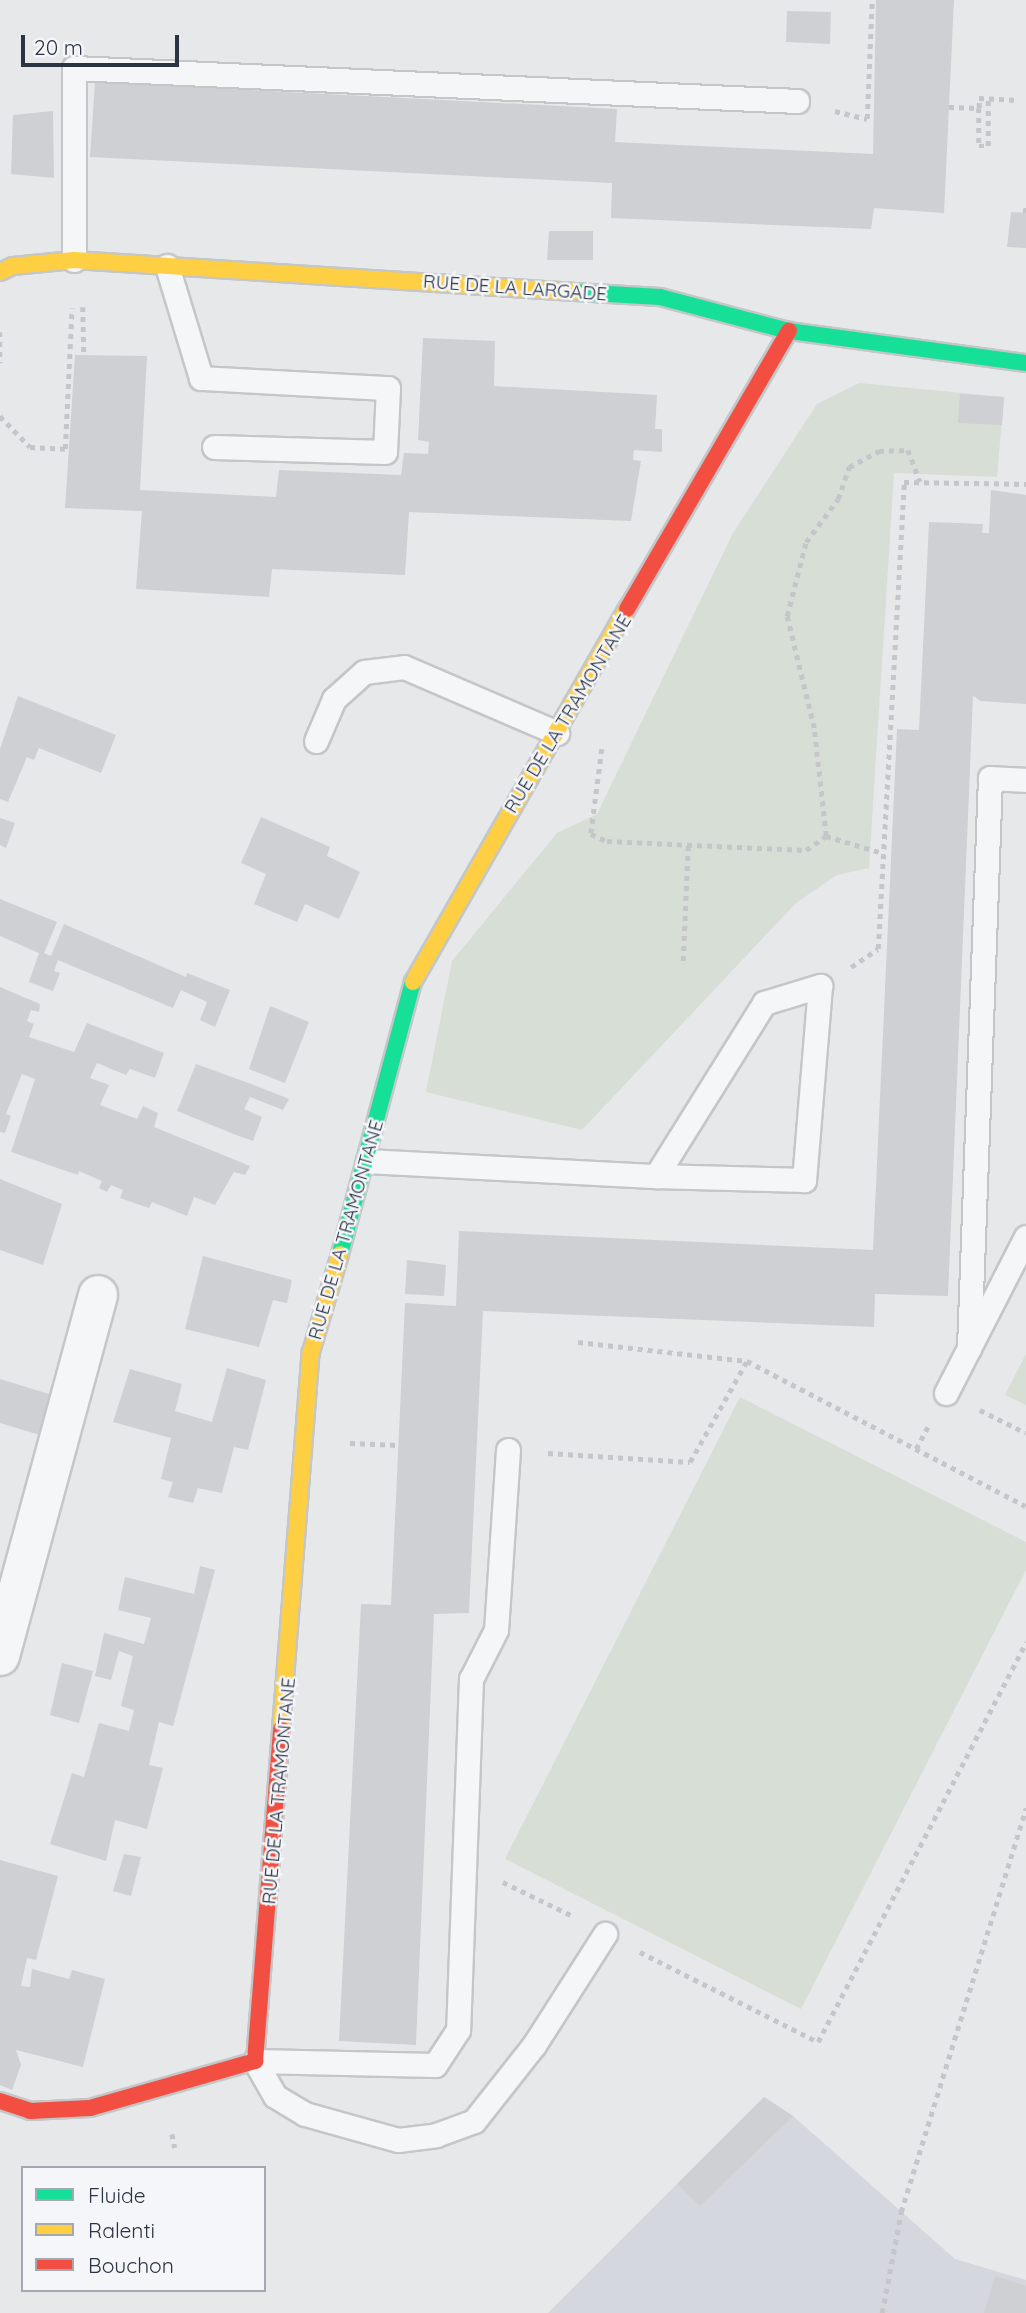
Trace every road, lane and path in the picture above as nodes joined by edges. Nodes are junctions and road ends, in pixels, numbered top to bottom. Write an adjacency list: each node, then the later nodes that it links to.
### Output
1 (872, 0): 7 (path)
2 (988, 99): 3 (path); 6 (path); 6 (path)
3 (1017, 100)
4 (797, 101): 10 (lane)
5 (949, 107): 6 (path)
6 (979, 108)
7 (867, 119)
8 (1026, 203): 9 (path)
9 (1025, 213)
10 (74, 260): 11 (street, RUE DE LA LARGADE); 12 (street, RUE DE LA LARGADE)
11 (167, 266): 15 (street, RUE DE LA LARGADE); 21 (lane)
12 (0, 272)
13 (83, 306): 17 (path)
14 (72, 307): 20 (path)
15 (789, 331): 19 (street, RUE DE LA LARGADE); 24 (street, RUE DE LA TRAMONTANE)
16 (0, 332): 18 (path)
17 (84, 355)
18 (0, 363)
19 (1026, 363)
20 (0, 416)
21 (214, 447)
22 (920, 482): 23 (path); 28 (path); 30 (path)
23 (1026, 484)
24 (557, 733): 25 (lane); 33 (street, RUE DE LA TRAMONTANE)
25 (316, 741)
26 (1026, 780): 38 (lane)
27 (591, 817): 29 (path)
28 (826, 836): 29 (path); 30 (path)
29 (688, 845): 32 (path)
30 (883, 853): 31 (path)
31 (878, 949)
32 (682, 961)
33 (368, 1161): 34 (lane); 48 (street, RUE DE LA TRAMONTANE)
34 (656, 1176): 34 (lane)
35 (1026, 1237): 38 (lane)
36 (98, 1295): 45 (street)
37 (578, 1342): 39 (path)
38 (969, 1348): 40 (lane)
39 (747, 1362): 42 (path); 43 (path)
40 (946, 1393): 41 (path)
41 (1026, 1433)
42 (508, 1450): 48 (lane)
43 (1026, 1506)
44 (1026, 1642): 47 (path)
45 (0, 1656)
46 (1026, 1808): 50 (path)
47 (605, 1934): 48 (lane)
48 (256, 2061): 49 (street)
49 (0, 2101)
50 (883, 2313)

